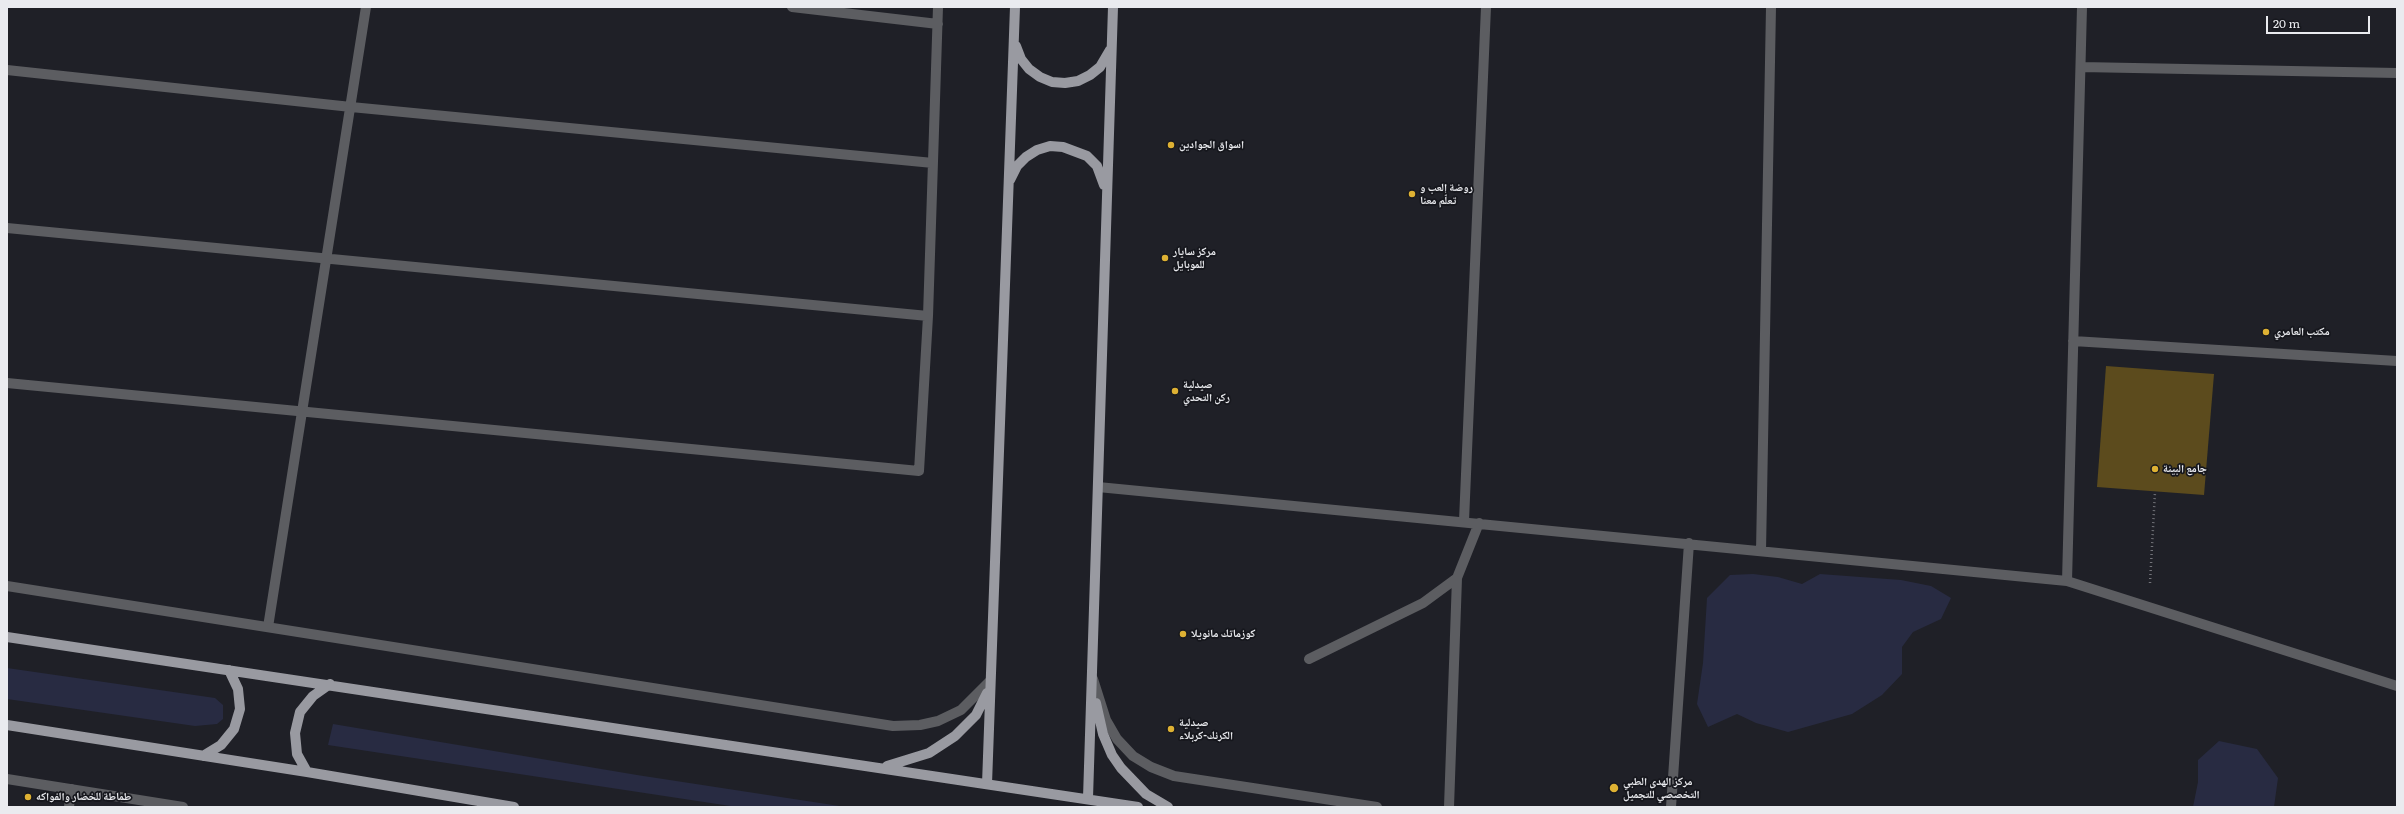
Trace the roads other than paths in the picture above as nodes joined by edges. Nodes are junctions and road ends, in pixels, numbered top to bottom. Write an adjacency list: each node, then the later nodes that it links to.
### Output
1 (366, 7): 15 (street)
2 (792, 7): 9 (street)
3 (938, 7): 9 (street)
4 (1015, 7): 10 (main road)
5 (1113, 7): 11 (main road)
6 (1486, 7): 27 (street)
7 (1771, 7): 30 (street)
8 (2082, 7): 12 (street)
9 (938, 24): 16 (street)
10 (1014, 34): 11 (main road); 17 (main road)
11 (1112, 44): 18 (main road)
12 (2081, 67): 14 (street); 22 (street)
13 (7, 70): 15 (street)
14 (2397, 73)
15 (350, 107): 16 (street); 20 (street)
16 (933, 164): 21 (street)
17 (1007, 190): 18 (main road); 39 (main road)
18 (1106, 190): 26 (main road)
19 (7, 228): 20 (street)
20 (326, 258): 21 (street); 25 (street)
21 (928, 316): 25 (street)
22 (2073, 341): 23 (street); 32 (street)
23 (2397, 361)
24 (7, 383): 25 (street)
25 (302, 410): 34 (street)
26 (1098, 487): 27 (street); 38 (main road)
27 (1464, 521): 28 (street)
28 (1479, 523): 29 (street); 31 (street)
29 (1689, 543): 30 (street); 57 (street)
30 (1761, 551): 32 (street)
31 (1457, 578): 36 (street); 56 (street)
32 (2067, 580): 41 (street)
33 (7, 586): 34 (street)
34 (268, 627): 39 (street)
35 (7, 637): 37 (main road)
36 (1309, 659)
37 (229, 670): 40 (main road); 43 (main road)
38 (1092, 678): 49 (main road); 54 (main road); 55 (street)
39 (990, 681): 44 (main road); 47 (main road)
40 (330, 684): 44 (main road); 45 (main road)
41 (2397, 686)
42 (7, 726): 43 (main road)
43 (203, 756): 45 (main road)
44 (880, 768): 47 (main road)
45 (307, 772): 52 (main road)
46 (7, 779): 48 (street)
47 (987, 784): 49 (main road)
48 (71, 789): 50 (street); 51 (street)
49 (1088, 798): 53 (main road)
50 (69, 807)
51 (183, 807)
52 (514, 807)
53 (1138, 807)
54 (1168, 807)
55 (1378, 807)
56 (1449, 807)
57 (1671, 807)

